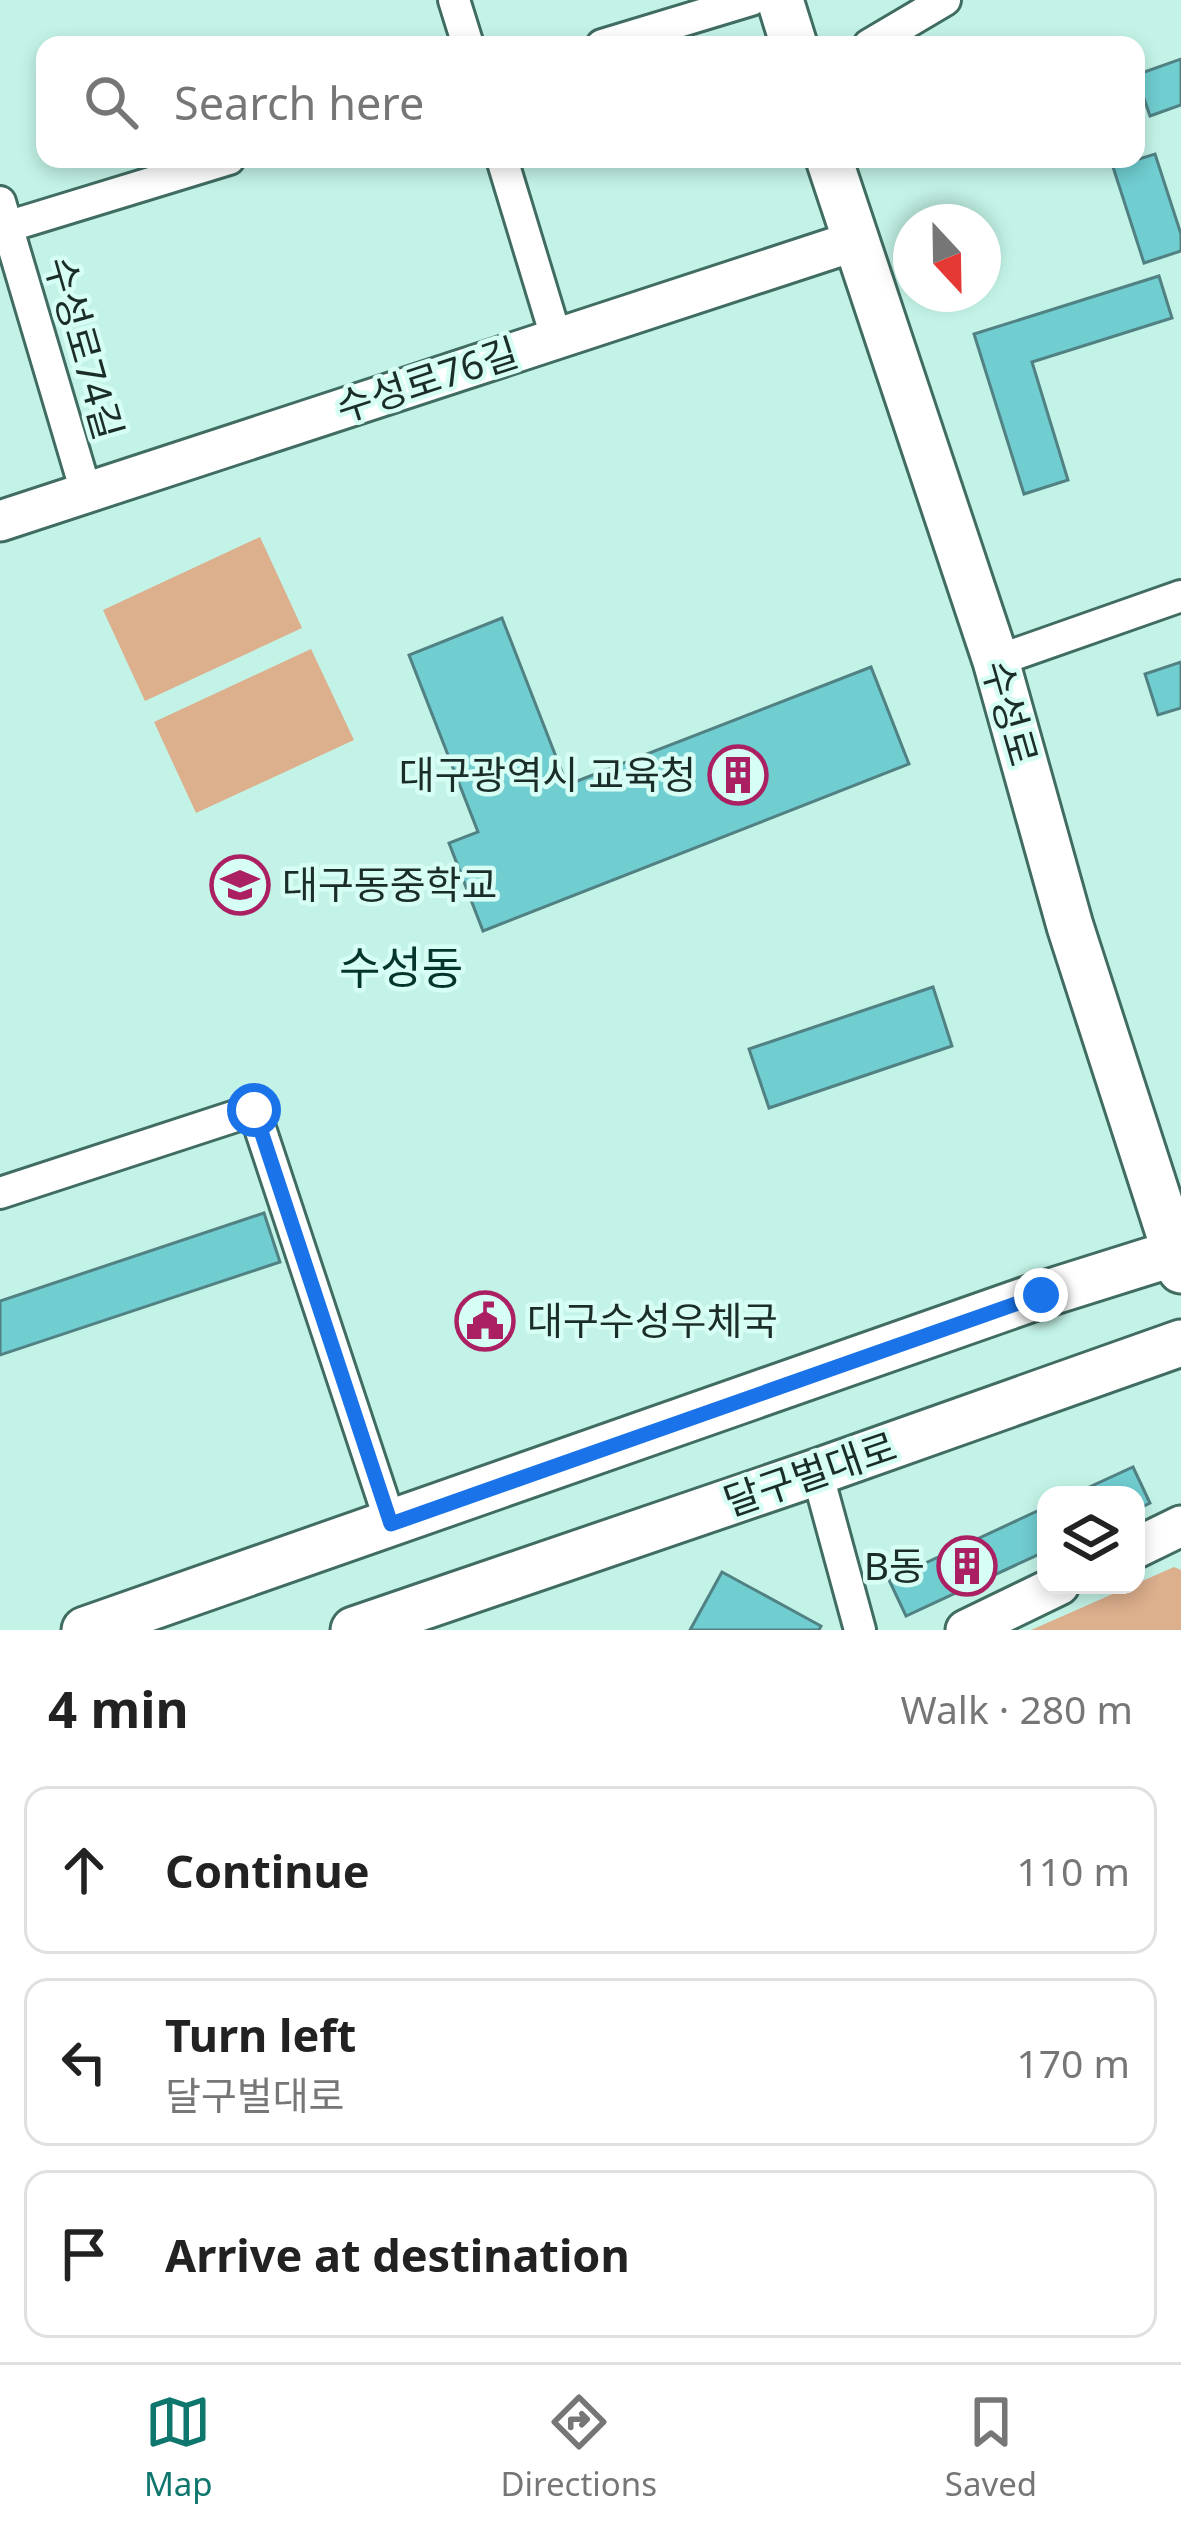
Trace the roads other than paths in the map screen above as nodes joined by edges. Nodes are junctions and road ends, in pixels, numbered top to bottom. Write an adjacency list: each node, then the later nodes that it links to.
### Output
1 (454, 0): 5 (street)
2 (751, 0): 6 (street)
3 (780, 0): 7 (main road)
4 (945, 0): 8 (street)
5 (465, 36)
6 (632, 36)
7 (791, 36)
8 (884, 36)
9 (195, 168): 12 (street, 수성로74길)
10 (505, 168): 14 (street)
11 (832, 168): 13 (main road, 수성로)
12 (3, 219): 15 (street, 수성로74길)
13 (855, 242): 14 (street, 수성로76길); 18 (main road, 수성로)
14 (556, 337): 15 (street, 수성로76길)
15 (86, 492): 16 (street, 수성로76길)
16 (0, 521)
17 (1181, 596): 18 (street)
18 (996, 661): 20 (main road, 수성로)
19 (0, 1193): 23 (street)
20 (1179, 1258): 23 (main road)
21 (1181, 1343): 22 (main road, 달구벌대로)
22 (817, 1472): 27 (main road, 달구벌대로); 30 (street)
23 (391, 1524): 28 (main road)
24 (1181, 1526): 25 (street)
25 (1145, 1544)
26 (1040, 1594): 31 (street)
27 (442, 1616): 29 (main road, 달구벌대로)
28 (86, 1630)
29 (354, 1630)
30 (860, 1630)
31 (966, 1630)

